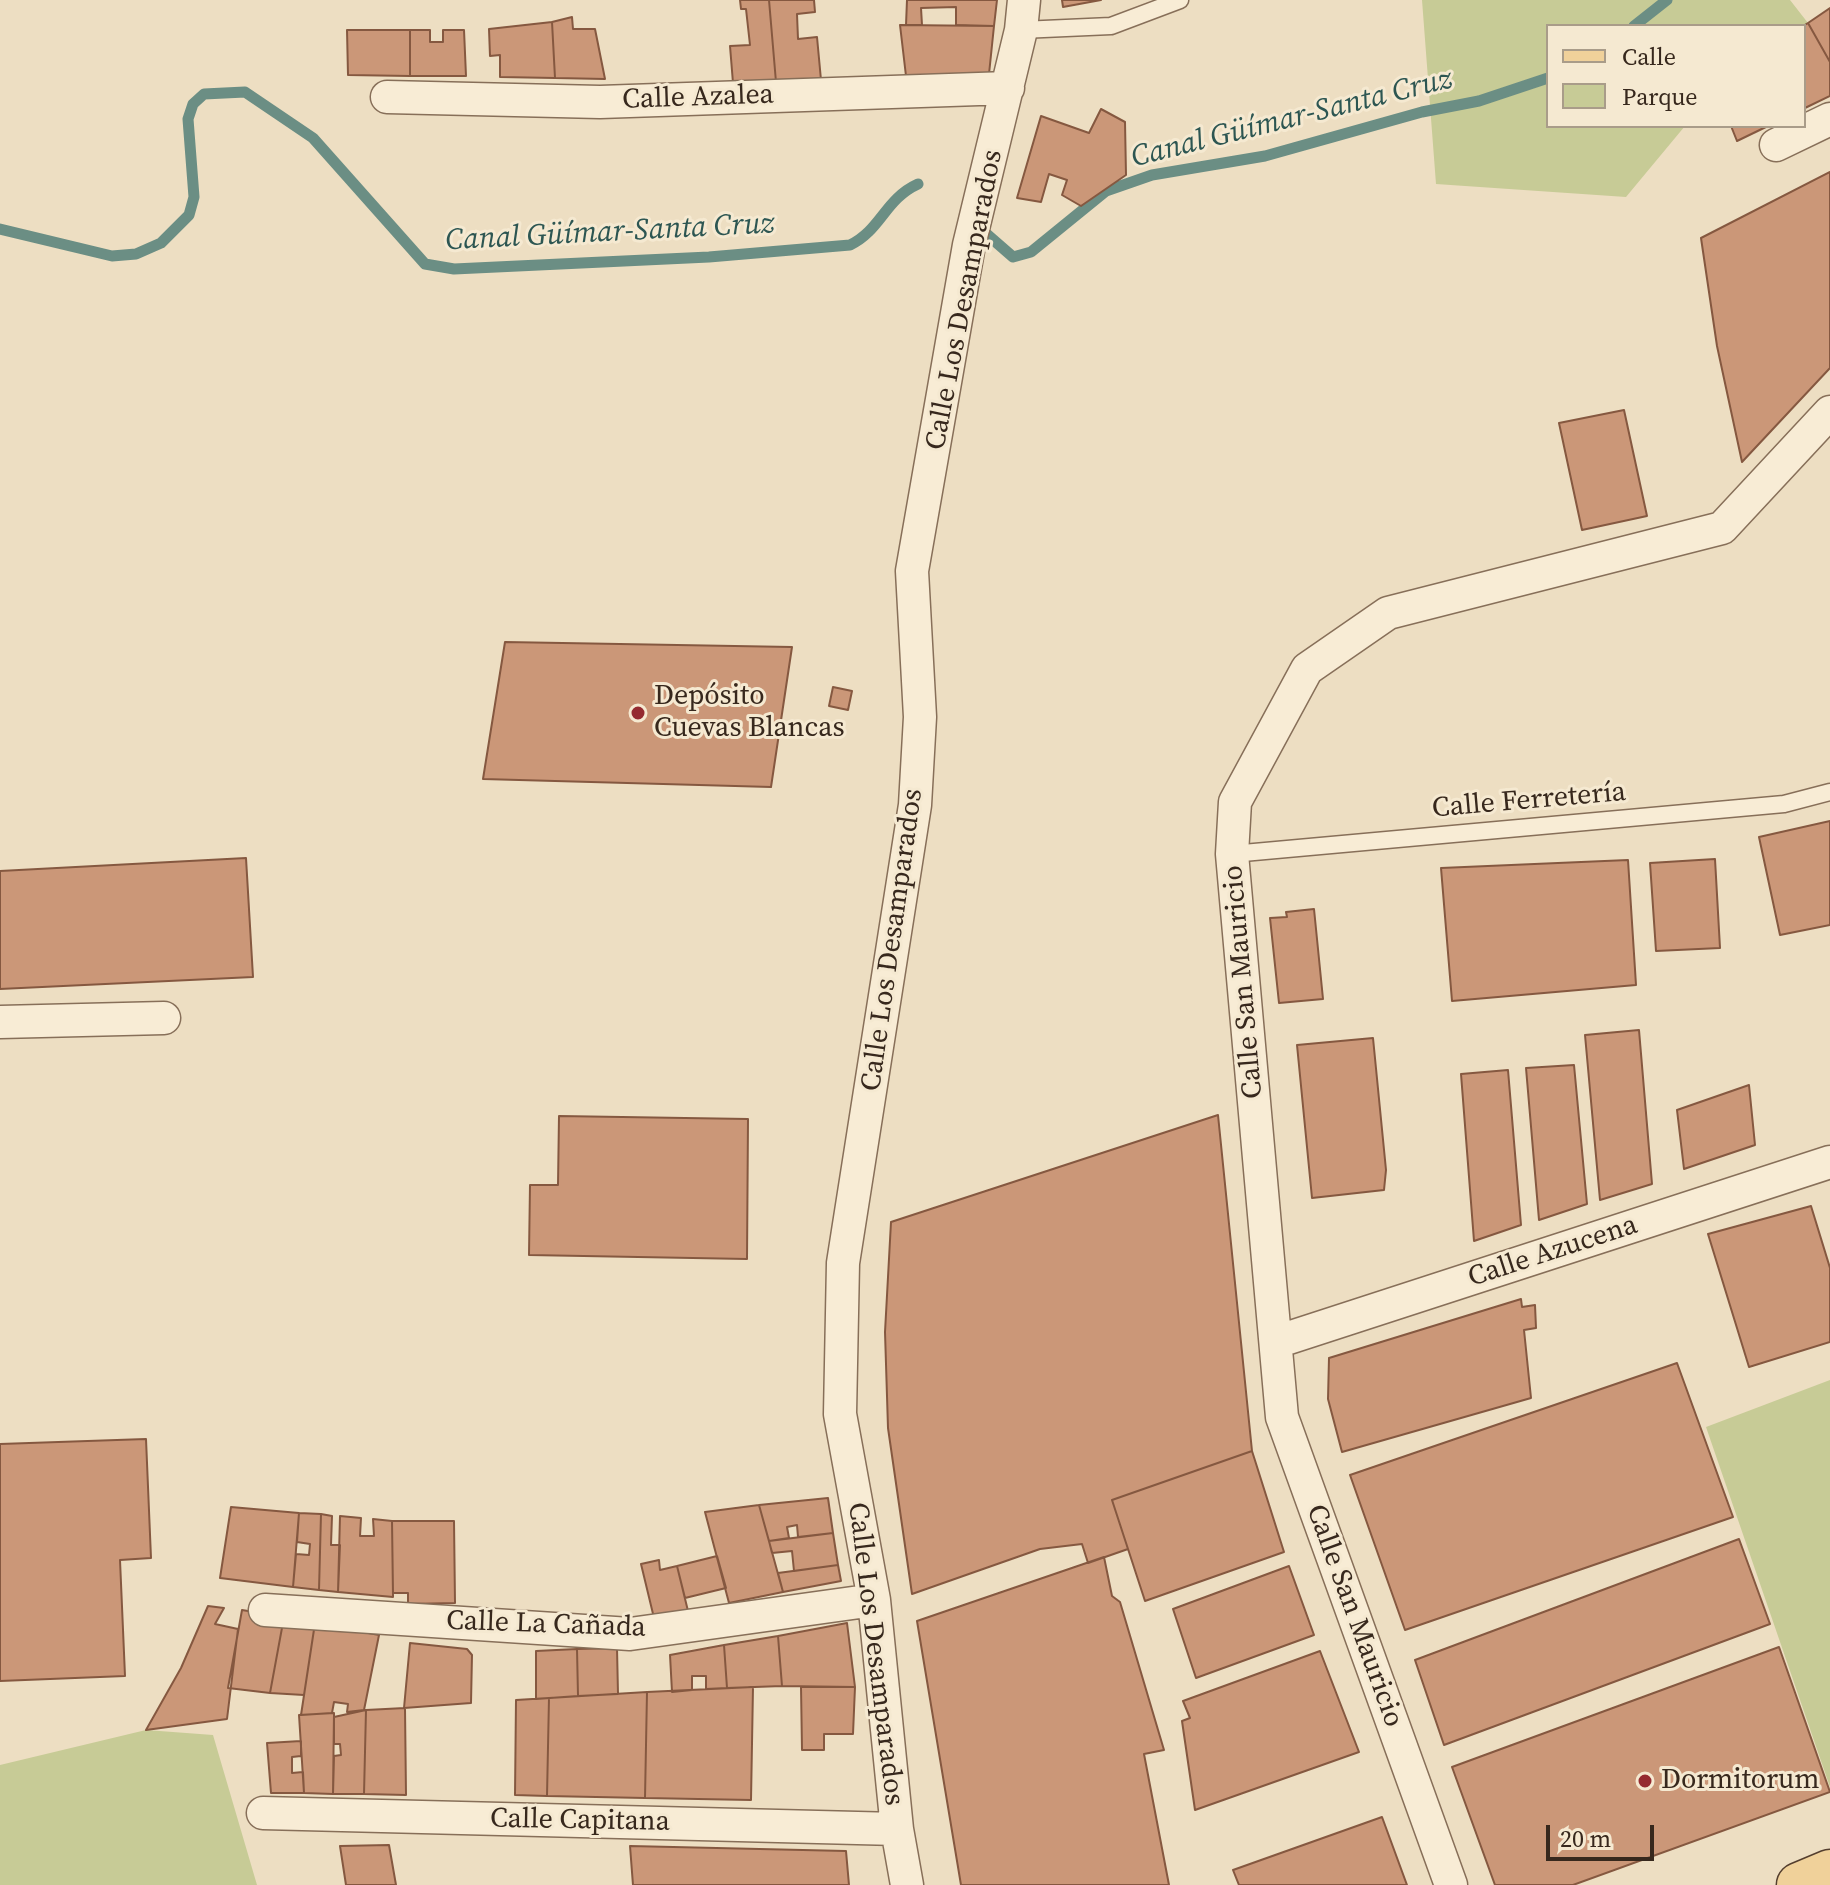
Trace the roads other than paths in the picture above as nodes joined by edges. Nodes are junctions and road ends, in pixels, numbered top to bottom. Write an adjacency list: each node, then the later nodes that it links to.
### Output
1 (1180, 0): 2 (lane)
2 (1022, 15): 3 (street, Calle Los Desamparados)
3 (1008, 88): 4 (street, Calle Azalea); 14 (street, Calle Los Desamparados)
4 (387, 97)
5 (1830, 119): 6 (street)
6 (1776, 145)
7 (1830, 412): 9 (street, Calle San Mauricio)
8 (1830, 792): 9 (lane, Calle Ferretería)
9 (1232, 854): 13 (street, Calle San Mauricio)
10 (164, 1018): 11 (street)
11 (0, 1022)
12 (1830, 1162): 13 (street, Calle Azucena)
13 (1276, 1342): 20 (street, Calle San Mauricio)
14 (874, 1600): 15 (street, Calle La Cañada); 17 (street, Calle Los Desamparados)
15 (265, 1610)
16 (263, 1813): 17 (street, Calle Capitana)
17 (897, 1829): 19 (street, Calle Los Desamparados)
18 (1830, 1872): 21 (main road)
19 (907, 1885)
20 (1451, 1885)
21 (1799, 1885)

